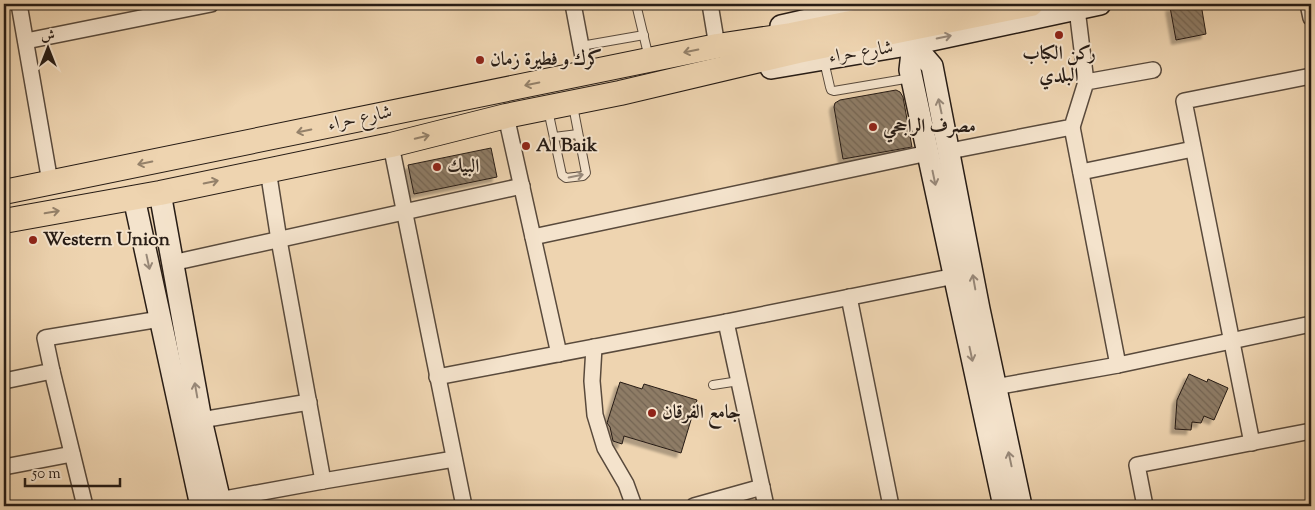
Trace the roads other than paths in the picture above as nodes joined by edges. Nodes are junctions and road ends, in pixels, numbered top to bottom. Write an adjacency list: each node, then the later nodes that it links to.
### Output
1 (19, 4): 16 (street)
2 (211, 4): 12 (street)
3 (576, 4): 19 (street)
4 (636, 4): 15 (lane)
5 (710, 4): 20 (street)
6 (878, 4): 11 (street, شارع حراء)
7 (945, 4): 17 (main road, شارع حراء)
8 (1031, 4): 17 (main road, شارع حراء)
9 (1100, 4): 13 (street, شارع حراء)
10 (1308, 4): 14 (street)
11 (848, 7): 20 (street, شارع حراء)
12 (159, 9): 16 (street)
13 (1077, 9): 18 (street, شارع حراء, one-way to 13); 27 (street)
14 (1311, 18)
15 (644, 34): 19 (lane); 22 (lane)
16 (26, 41): 41 (street)
17 (794, 43): 20 (main road, شارع حراء); 28 (main road, شارع حراء)
18 (913, 44): 21 (street, شارع حراء); 26 (street); 37 (street, one-way to 18)
19 (581, 46): 24 (street)
20 (717, 46): 22 (main road, شارع حراء, one-way to 22)
21 (823, 59): 26 (lane); 28 (street, شارع حراء)
22 (650, 60): 24 (main road, شارع حراء)
23 (1152, 70): 27 (street)
24 (586, 73): 41 (main road, شارع حراء, one-way to 41)
25 (1311, 76): 36 (street)
26 (912, 78): 38 (street)
27 (1086, 82): 32 (street)
28 (620, 93): 29 (main road, شارع حراء)
29 (572, 103): 30 (main road, شارع حراء); 33 (lane)
30 (547, 108): 31 (main road, شارع حراء); 34 (lane)
31 (506, 116): 35 (main road, شارع حراء, one-way to 31); 42 (street)
32 (1072, 127): 37 (street); 40 (street)
33 (578, 134): 34 (lane); 34 (lane, one-way to 33)
34 (554, 137)
35 (390, 145): 39 (main road, شارع حراء); 46 (street)
36 (1193, 150): 40 (street); 57 (street)
37 (950, 151): 53 (street, one-way to 37)
38 (928, 153): 48 (street); 51 (street, one-way to 51)
39 (268, 170): 44 (main road, شارع حراء, one-way to 39); 49 (street)
40 (1081, 172): 60 (street)
41 (50, 182): 43 (main road, شارع حراء)
42 (522, 186): 46 (street); 48 (street)
43 (4, 192)
44 (160, 193): 45 (main road, شارع حراء); 50 (street)
45 (134, 198): 47 (main road, شارع حراء, one-way to 45); 54 (street, one-way to 54)
46 (404, 211): 49 (street); 62 (street)
47 (4, 221)
48 (533, 237): 59 (street)
49 (279, 240): 50 (street); 67 (street)
50 (172, 263): 68 (street, one-way to 50)
51 (955, 276): 52 (street); 53 (street)
52 (849, 297): 55 (street); 83 (street)
53 (970, 310): 66 (street); 84 (street, one-way to 84)
54 (160, 319): 61 (street); 72 (street)
55 (726, 322): 58 (street); 64 (street)
56 (1311, 324): 57 (street)
57 (1232, 341): 60 (street); 70 (street)
58 (594, 347): 59 (street); 80 (street)
59 (559, 354): 62 (street)
60 (1118, 365): 66 (street)
61 (52, 372): 63 (street); 71 (street)
62 (437, 377): 73 (street)
63 (4, 380)
64 (739, 381): 65 (lane); 76 (street)
65 (713, 385)
66 (995, 387): 85 (street, one-way to 66)
67 (309, 402): 68 (street); 75 (street)
68 (201, 420): 72 (street)
69 (1311, 431): 70 (street)
70 (1252, 443): 86 (street)
71 (72, 454): 74 (street); 78 (street)
72 (199, 455): 77 (street)
73 (454, 459): 75 (street); 79 (street)
74 (4, 466)
75 (323, 481): 77 (street)
76 (762, 487): 81 (street); 82 (street)
77 (214, 504)
78 (85, 506)
79 (464, 506)
80 (634, 506)
81 (694, 506)
82 (766, 506)
83 (891, 506)
84 (1004, 506)
85 (1021, 506)
86 (1145, 506)

